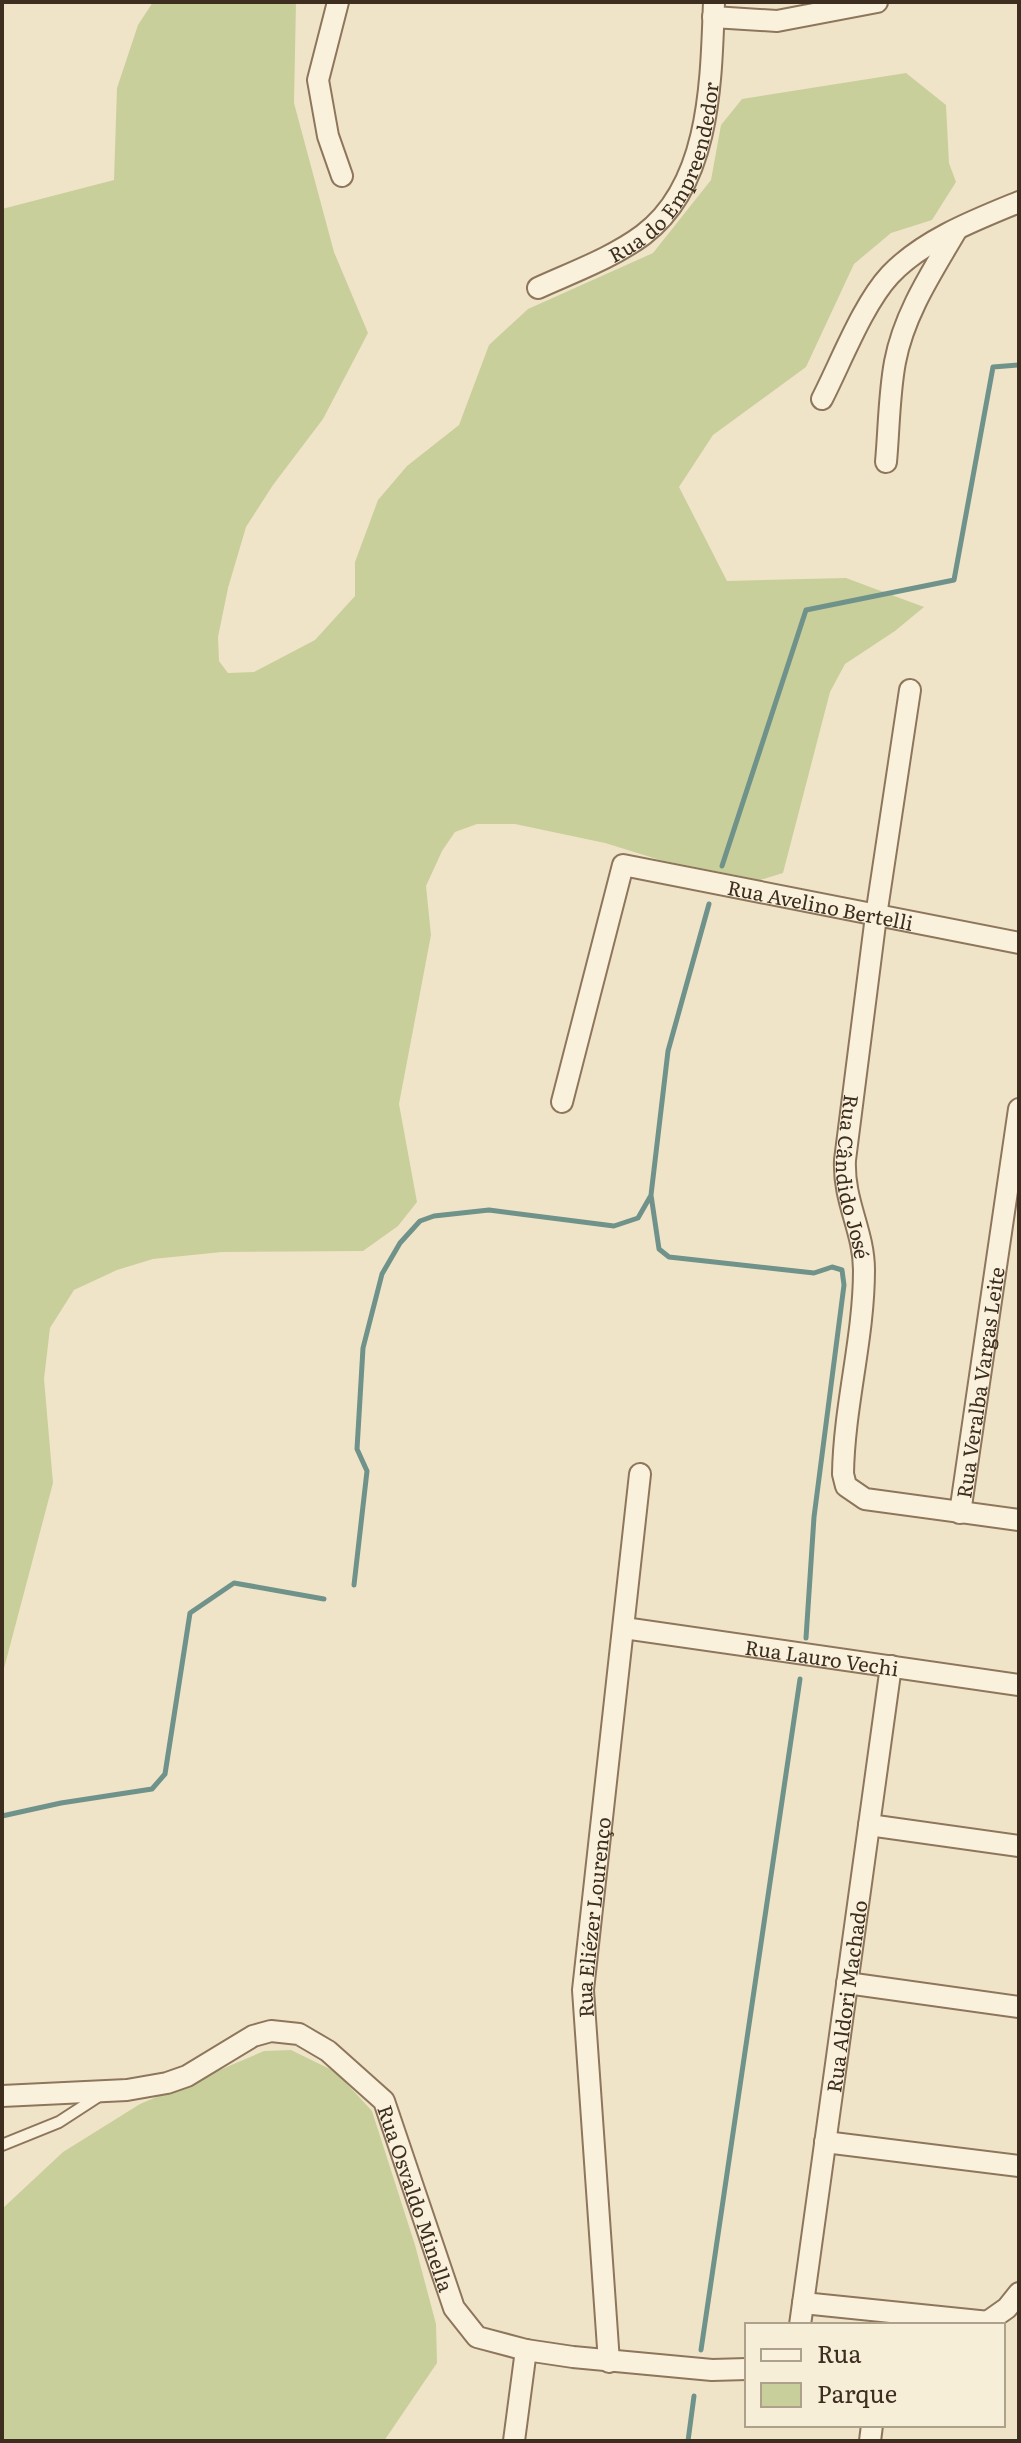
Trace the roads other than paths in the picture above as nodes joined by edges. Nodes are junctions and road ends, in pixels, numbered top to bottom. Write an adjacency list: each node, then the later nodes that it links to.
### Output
1 (338, 2): 5 (street)
2 (877, 2): 4 (street)
3 (713, 9): 4 (street); 8 (street, Rua do Empreendedor)
4 (798, 10)
5 (342, 176)
6 (1019, 202): 7 (street)
7 (956, 231): 9 (street); 10 (street)
8 (538, 288)
9 (822, 399)
10 (886, 462)
11 (910, 690): 12 (street, Rua Cândido José)
12 (876, 916): 13 (street, Rua Avelino Bertelli); 14 (street, Rua Avelino Bertelli); 17 (street, Rua Cândido José)
13 (1019, 943)
14 (562, 1102)
15 (1019, 1109): 17 (street, Rua Veralba Vargas Leite)
16 (640, 1474): 19 (street, Rua Eliézer Lourenço)
17 (960, 1513): 18 (street, Rua Cândido José)
18 (1019, 1520)
19 (624, 1628): 20 (street, Rua Lauro Vechi); 37 (street, Rua Eliézer Lourenço)
20 (891, 1666): 21 (street, Rua Lauro Vechi); 22 (street, Rua Aldori Machado)
21 (1019, 1685)
22 (869, 1825): 23 (street); 24 (street, Rua Aldori Machado)
23 (1019, 1846)
24 (847, 1983): 25 (street); 28 (street, Rua Aldori Machado)
25 (1019, 2007)
26 (108, 2091): 27 (street, Rua Osvaldo Minella); 29 (lane); 36 (street, Rua Osvaldo Minella)
27 (2, 2096)
28 (825, 2142): 30 (street); 32 (street, Rua Aldori Machado)
29 (2, 2145)
30 (1019, 2166)
31 (1019, 2293): 35 (street)
32 (803, 2303): 33 (street, Rua Aldori Machado); 34 (street)
33 (800, 2323)
34 (977, 2323)
35 (987, 2323)
36 (526, 2350): 37 (street, Rua Osvaldo Minella); 39 (street)
37 (609, 2362): 38 (street, Rua Osvaldo Minella)
38 (745, 2369)
39 (514, 2441)

